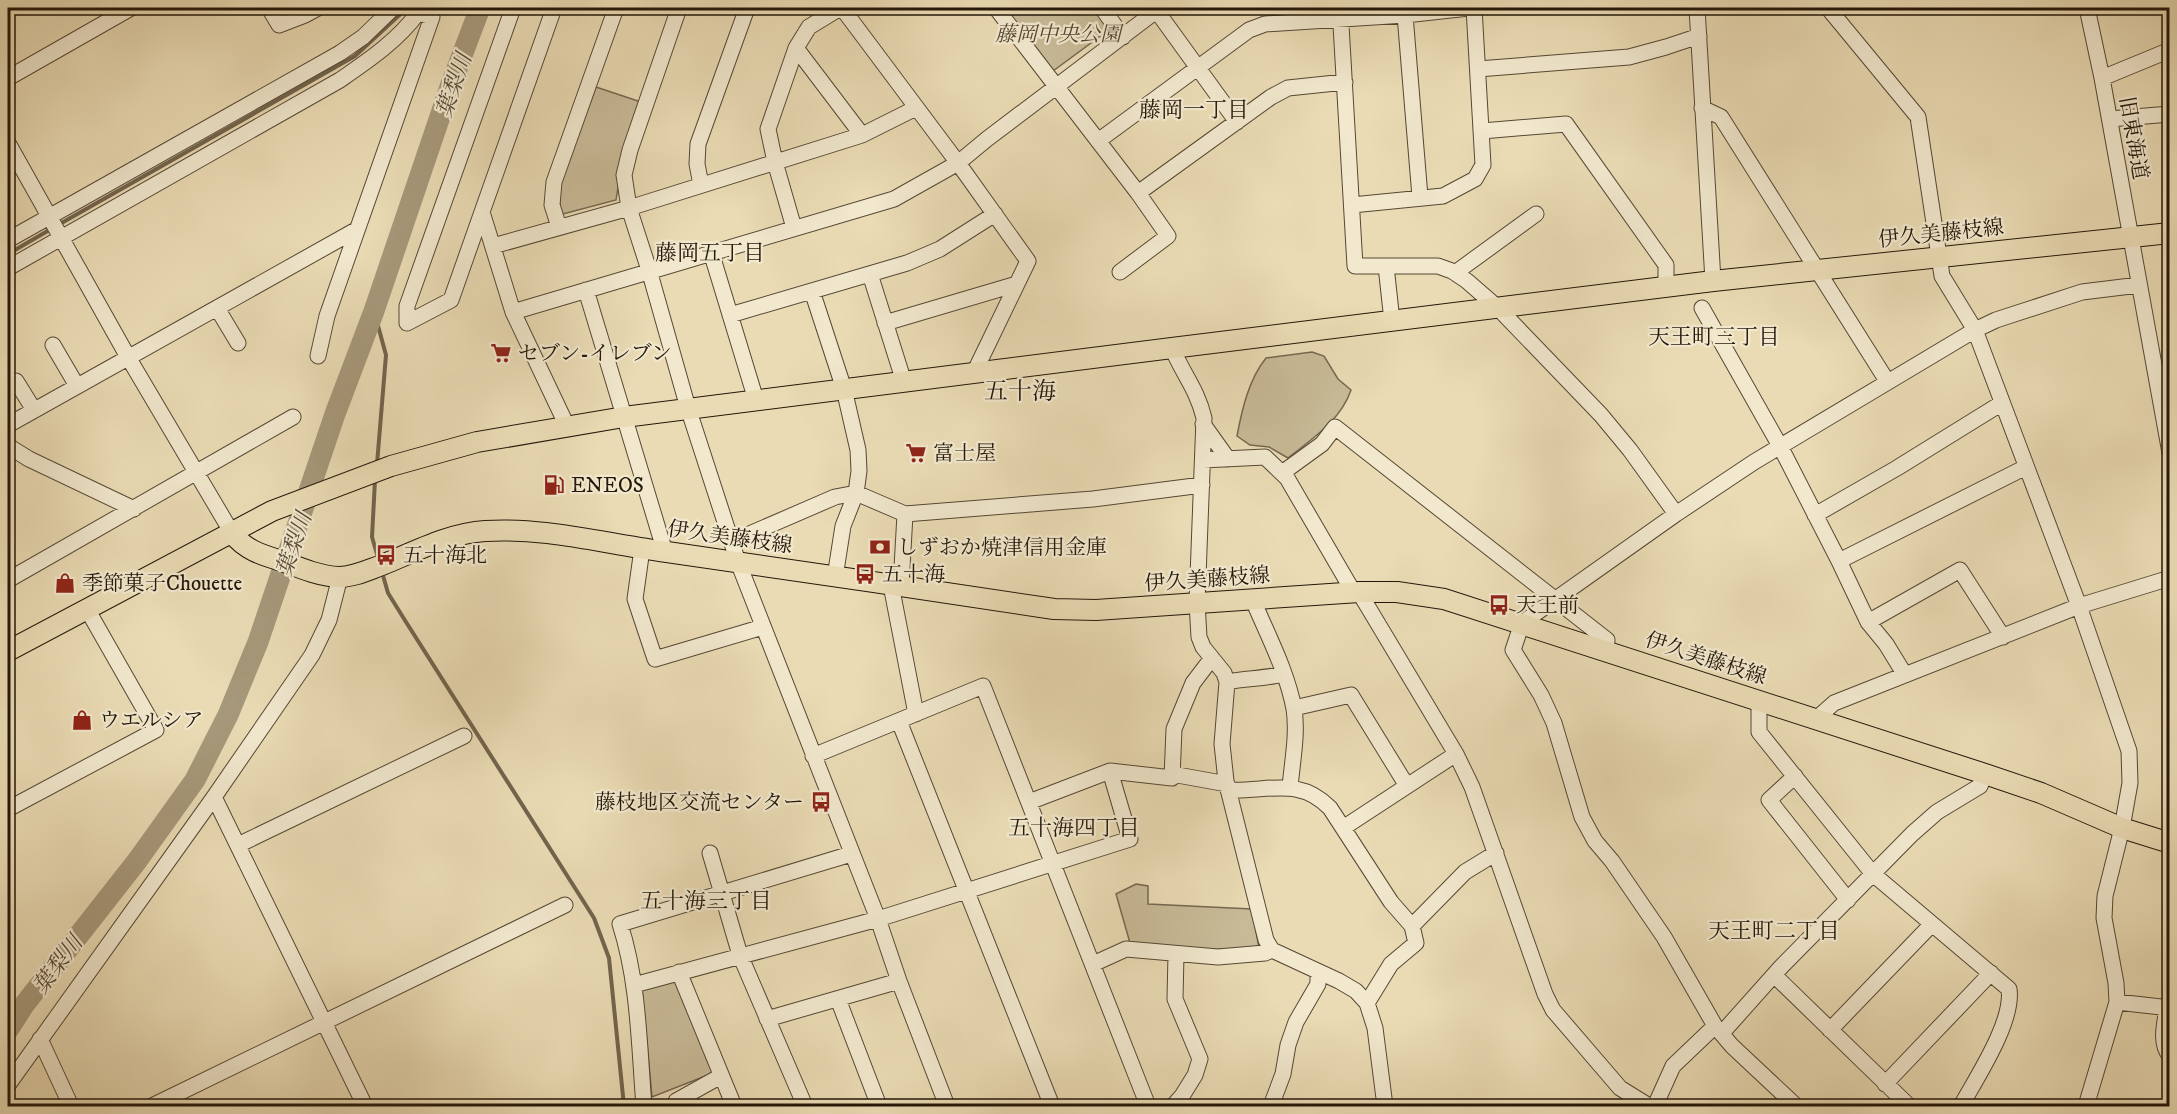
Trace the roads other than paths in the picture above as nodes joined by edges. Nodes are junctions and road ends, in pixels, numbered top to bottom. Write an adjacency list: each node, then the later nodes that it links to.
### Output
1 (131, 8): 27 (street)
2 (269, 8): 3 (street)
3 (318, 8)
4 (393, 8): 50 (street)
5 (513, 8): 47 (street)
6 (554, 8): 47 (street)
7 (616, 8): 51 (street)
8 (679, 8): 46 (street)
9 (747, 8): 42 (street)
10 (841, 8): 23 (street); 31 (street)
11 (996, 8): 30 (street)
12 (1102, 8): 21 (street)
13 (1469, 8): 20 (street)
14 (1474, 8): 26 (street)
15 (1697, 8): 22 (street)
16 (1828, 8): 60 (street)
17 (2087, 8): 28 (street, 旧東海道)
18 (1158, 9): 21 (street); 25 (street)
19 (1340, 13): 20 (street); 25 (street); 29 (street)
20 (1405, 15): 44 (street)
21 (1123, 36): 30 (street)
22 (1699, 36): 26 (street); 32 (street)
23 (796, 48): 37 (street); 40 (street)
24 (2169, 50): 28 (street)
25 (1197, 66): 35 (street); 38 (street)
26 (1478, 69): 36 (street)
27 (8, 78)
28 (2102, 78): 34 (street, 旧東海道)
29 (1345, 82): 35 (street); 45 (street)
30 (1057, 87): 38 (street); 41 (street)
31 (916, 108): 37 (street); 41 (street)
32 (1702, 108): 64 (street); 68 (street)
33 (2169, 114): 34 (street)
34 (2110, 119): 56 (street, 旧東海道)
35 (1237, 122): 43 (street)
36 (1482, 131): 44 (street); 71 (street)
37 (862, 135): 40 (street)
38 (1098, 141): 43 (street)
39 (8, 143): 50 (street)
40 (775, 162): 42 (street); 52 (street)
41 (958, 163): 48 (street); 52 (street)
42 (701, 185): 46 (street)
43 (1138, 193): 65 (street)
44 (1420, 197): 45 (street)
45 (1352, 205): 61 (street)
46 (629, 208): 51 (street); 63 (street)
47 (482, 212): 58 (street)
48 (995, 214): 67 (street); 69 (street)
49 (1536, 214): 66 (street)
50 (49, 216): 55 (street); 57 (street)
51 (559, 227): 58 (street)
52 (794, 228): 59 (street)
53 (356, 231): 55 (street); 74 (street); 85 (street)
54 (2169, 233): 56 (main road, 伊久美藤枝線)
55 (61, 237): 62 (street); 86 (street)
56 (2130, 237): 60 (main road, 伊久美藤枝線); 70 (street, 旧東海道)
57 (8, 240)
58 (493, 246): 77 (street)
59 (711, 252): 63 (street); 78 (street)
60 (1940, 257): 64 (main road, 伊久美藤枝線); 81 (street)
61 (1386, 266): 66 (street); 79 (street)
62 (8, 268)
63 (649, 270): 72 (street); 95 (street)
64 (1816, 270): 68 (main road, 伊久美藤枝線); 89 (street)
65 (1120, 272)
66 (1455, 273): 75 (street)
67 (870, 274): 73 (street); 80 (street)
68 (1713, 281): 71 (main road, 伊久美藤枝線)
69 (1017, 284): 80 (street); 87 (street)
70 (2139, 285): 81 (street); 104 (street, 旧東海道)
71 (1666, 287): 75 (main road, 伊久美藤枝線)
72 (586, 290): 77 (street); 98 (street)
73 (812, 291): 78 (street); 92 (street)
74 (217, 308): 82 (street); 86 (street)
75 (1498, 308): 79 (main road, 伊久美藤枝線); 114 (street)
76 (1702, 308): 103 (street)
77 (513, 312): 101 (street)
78 (730, 315): 93 (street)
79 (1392, 321): 84 (main road, 伊久美藤枝線)
80 (885, 323): 90 (street)
81 (1975, 330): 89 (street); 94 (street)
82 (238, 343)
83 (53, 345): 91 (street)
84 (1172, 348): 87 (main road, 伊久美藤枝線); 99 (street)
85 (318, 356)
86 (128, 357): 91 (street); 109 (street)
87 (974, 373): 90 (main road, 伊久美藤枝線)
88 (16, 381): 96 (street)
89 (1887, 381): 103 (street)
90 (904, 382): 92 (main road, 伊久美藤枝線)
91 (77, 386): 96 (street)
92 (844, 389): 93 (main road, 伊久美藤枝線); 111 (street)
93 (756, 400): 95 (main road, 伊久美藤枝線)
94 (2002, 403): 107 (street); 115 (street)
95 (688, 408): 98 (main road, 伊久美藤枝線); 117 (street)
96 (34, 410): 100 (street)
97 (293, 417): 109 (street)
98 (624, 417): 101 (main road, 伊久美藤枝線); 119 (street)
99 (1203, 424): 105 (street); 106 (street)
100 (8, 425)
101 (567, 426): 116 (main road, 伊久美藤枝線)
102 (8, 446): 112 (street)
103 (1780, 446): 114 (street); 115 (street)
104 (2169, 453)
105 (1228, 459): 106 (street); 108 (street)
106 (1203, 460): 110 (street)
107 (2026, 467): 120 (street); 131 (street)
108 (1282, 473): 127 (street); 128 (street)
109 (196, 474): 112 (street); 116 (street)
110 (1202, 486): 113 (street); 130 (street)
111 (856, 494): 113 (street); 117 (street); 122 (street)
112 (134, 510): 125 (street)
113 (905, 514): 126 (street)
114 (1676, 514): 128 (street)
115 (1815, 515): 120 (street)
116 (232, 533): 123 (main road, 伊久美藤枝線); 132 (main road, 伊久美藤枝線)
117 (731, 542): 121 (street)
118 (642, 549): 119 (main road, 伊久美藤枝線); 123 (main road, 伊久美藤枝線); 135 (street)
119 (665, 552): 121 (main road, 伊久美藤枝線)
120 (1839, 561): 133 (street)
121 (738, 562): 122 (main road, 伊久美藤枝線); 135 (street)
122 (835, 576): 126 (main road, 伊久美藤枝線)
123 (340, 577): 158 (street)
124 (2169, 578): 131 (street)
125 (8, 580)
126 (896, 585): 130 (main road, 伊久美藤枝線); 145 (street)
127 (1356, 592): 129 (main road, 伊久美藤枝線); 134 (main road, 伊久美藤枝線); 149 (street)
128 (1556, 598): 134 (street); 138 (street)
129 (1253, 600): 130 (main road, 伊久美藤枝線); 140 (street)
130 (1197, 603): 139 (street)
131 (2079, 606): 136 (street); 162 (street)
132 (87, 609): 137 (main road, 伊久美藤枝線); 160 (street)
133 (1868, 622): 136 (street); 141 (street)
134 (1522, 623): 138 (main road, 伊久美藤枝線); 193 (street)
135 (763, 627): 150 (street)
136 (2003, 637): 141 (street)
137 (8, 651)
138 (1606, 651): 143 (main road, 伊久美藤枝線)
139 (1212, 658): 142 (street); 152 (street)
140 (1283, 674): 142 (street); 144 (street)
141 (1905, 675): 146 (street)
142 (1227, 682): 156 (street)
143 (1759, 700): 146 (main road, 伊久美藤枝線); 154 (street)
144 (1294, 708): 155 (street); 157 (street)
145 (916, 714): 147 (street); 159 (street)
146 (1816, 719): 153 (main road, 伊久美藤枝線)
147 (899, 720): 150 (street); 170 (street)
148 (464, 736): 164 (street)
149 (1456, 754): 155 (street); 166 (street)
150 (813, 756): 167 (street)
151 (1110, 771): 152 (street); 159 (street); 168 (street)
152 (1172, 774): 156 (street)
153 (1985, 774): 162 (main road, 伊久美藤枝線); 169 (street)
154 (1795, 776): 169 (street); 172 (street)
155 (1407, 786): 161 (street)
156 (1228, 787): 157 (street); 177 (street)
157 (1290, 788): 161 (street)
158 (214, 797): 164 (street); 195 (street)
159 (1029, 802): 168 (street)
160 (8, 809)
161 (1343, 828): 176 (street)
162 (2122, 828): 163 (main road, 伊久美藤枝線); 188 (street)
163 (2169, 843)
164 (238, 845): 192 (street)
165 (710, 853): 171 (street)
166 (1496, 853): 176 (street); 200 (street)
167 (851, 854): 171 (street); 174 (street)
168 (1054, 864): 170 (street); 180 (street)
169 (1873, 874): 172 (street); 175 (street)
170 (966, 891): 174 (street); 210 (street)
171 (722, 893): 179 (street); 186 (street)
172 (1848, 900): 184 (street)
173 (566, 905): 192 (street)
174 (878, 919): 179 (street); 185 (street)
175 (1932, 924): 183 (street); 194 (street)
176 (1412, 926): 189 (street)
177 (1272, 950): 178 (street); 182 (street)
178 (1176, 954): 180 (street); 212 (street)
179 (740, 955): 181 (street); 191 (street)
180 (1093, 964): 211 (street)
181 (680, 972): 186 (street); 197 (street)
182 (1318, 972): 189 (street); 213 (street)
183 (1991, 973): 198 (street); 217 (street)
184 (1774, 975): 193 (street); 194 (street)
185 (899, 981): 187 (street); 209 (street)
186 (634, 985): 204 (street)
187 (837, 999): 191 (street); 208 (street)
188 (2117, 1002): 190 (street); 218 (street)
189 (1367, 1003): 214 (street)
190 (2168, 1008): 196 (street)
191 (767, 1019): 207 (street)
192 (324, 1022): 202 (street); 203 (street)
193 (1718, 1030): 200 (street); 215 (street)
194 (1830, 1030): 198 (street)
195 (40, 1039): 199 (street); 201 (street)
196 (2169, 1056)
197 (721, 1076): 205 (street); 206 (street)
198 (1885, 1084): 216 (street)
199 (8, 1085)
200 (1645, 1105)
201 (71, 1107)
202 (153, 1107)
203 (365, 1107)
204 (644, 1107)
205 (679, 1107)
206 (734, 1107)
207 (805, 1107)
208 (879, 1107)
209 (947, 1107)
210 (1052, 1107)
211 (1148, 1107)
212 (1173, 1107)
213 (1271, 1107)
214 (1385, 1107)
215 (1796, 1107)
216 (1909, 1107)
217 (1961, 1107)
218 (2086, 1107)

